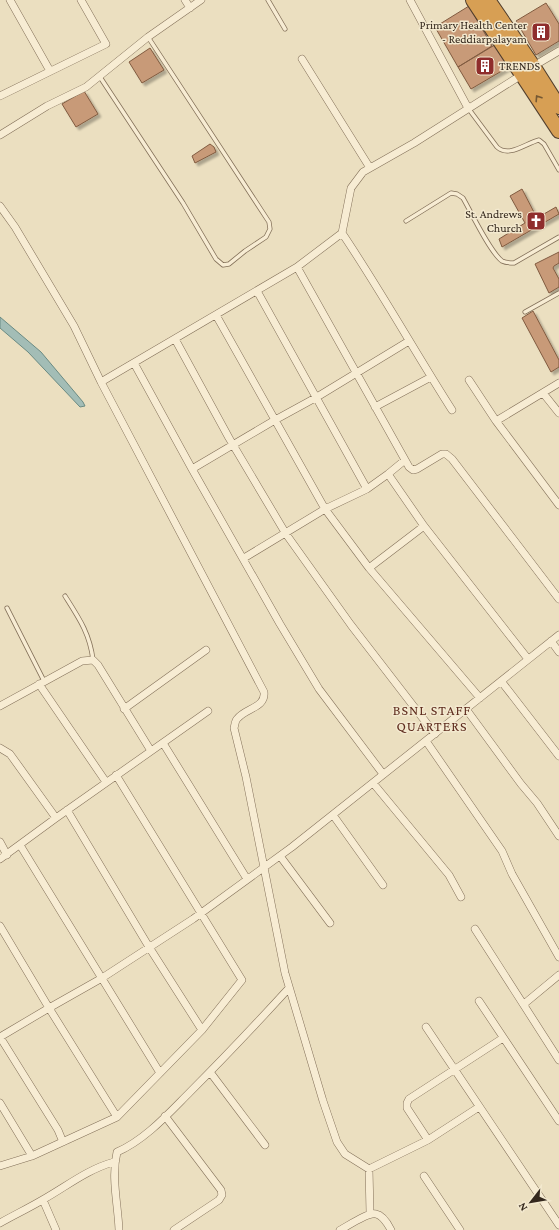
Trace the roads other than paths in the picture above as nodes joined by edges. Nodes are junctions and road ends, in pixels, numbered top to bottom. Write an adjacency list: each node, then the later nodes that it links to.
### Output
1 (10, 0): 15 (street)
2 (81, 0): 15 (street)
3 (185, 0): 9 (street)
4 (201, 0): 9 (street)
5 (268, 0): 10 (lane)
6 (410, 0): 19 (street)
7 (473, 0): 14 (highway)
8 (488, 0): 14 (highway)
9 (190, 8): 11 (street)
10 (285, 29)
11 (148, 37): 16 (street); 16 (lane)
12 (559, 51): 14 (street)
13 (302, 59): 22 (street)
14 (528, 70): 18 (highway); 19 (street); 20 (highway, one-way to 14)
15 (50, 71): 17 (street)
16 (100, 77): 21 (street)
17 (0, 96)
18 (559, 107)
19 (468, 108): 22 (street); 23 (lane)
20 (559, 131)
21 (0, 135)
22 (370, 168): 26 (street)
23 (559, 170)
24 (0, 206): 39 (street)
25 (406, 221): 27 (lane)
26 (342, 233): 28 (street); 34 (street)
27 (559, 237)
28 (297, 267): 29 (street); 36 (street)
29 (257, 291): 32 (street); 42 (street)
30 (559, 293): 31 (lane)
31 (525, 312)
32 (216, 315): 33 (street); 46 (street)
33 (175, 339): 35 (street); 48 (street)
34 (409, 341): 36 (street); 37 (street)
35 (134, 362): 39 (street); 50 (street)
36 (356, 372): 42 (street); 43 (street)
37 (431, 377): 43 (street); 44 (street)
38 (469, 380): 47 (street)
39 (101, 382): 94 (street)
40 (559, 383): 41 (street)
41 (543, 393): 45 (street); 47 (street)
42 (317, 397): 46 (street); 52 (street)
43 (375, 407): 49 (street)
44 (452, 410)
45 (559, 413)
46 (274, 420): 48 (street); 54 (street)
47 (496, 421): 53 (street)
48 (233, 444): 50 (street); 56 (street)
49 (405, 460): 51 (street); 60 (street)
50 (192, 469): 57 (street)
51 (388, 474): 52 (street); 55 (street)
52 (367, 489): 54 (street)
53 (559, 506)
54 (325, 509): 56 (street); 58 (street)
55 (424, 526): 58 (street); 66 (street)
56 (286, 534): 57 (street); 75 (street)
57 (244, 558): 81 (street)
58 (370, 568): 70 (street)
59 (65, 596): 67 (lane)
60 (559, 599)
61 (6, 608): 69 (lane)
62 (559, 635): 63 (street)
63 (551, 641): 65 (street); 66 (street)
64 (206, 650): 72 (street)
65 (559, 652)
66 (528, 659): 68 (street)
67 (93, 660): 69 (street); 72 (street)
68 (501, 681): 70 (street); 80 (street)
69 (42, 682): 71 (street); 83 (street)
70 (480, 698): 73 (street)
71 (0, 706)
72 (124, 709): 79 (street)
73 (466, 709): 75 (street); 88 (street)
74 (208, 711): 77 (street)
75 (435, 734): 76 (street)
76 (426, 741): 81 (street); 103 (street)
77 (163, 743): 79 (street); 95 (street)
78 (0, 748): 87 (street)
79 (151, 751): 82 (street)
80 (559, 755)
81 (384, 774): 84 (street)
82 (116, 775): 83 (street); 98 (street)
83 (106, 782): 85 (street)
84 (373, 783): 86 (street); 97 (street)
85 (67, 810): 87 (street); 102 (street)
86 (333, 815): 92 (street); 96 (street)
87 (56, 818): 90 (street)
88 (559, 836)
89 (0, 842): 91 (street)
90 (20, 845): 91 (street); 105 (street)
91 (7, 855): 93 (street)
92 (280, 856): 94 (street); 99 (street)
93 (0, 859)
94 (264, 867): 95 (street); 106 (street)
95 (247, 879): 98 (street)
96 (384, 885)
97 (461, 897)
98 (200, 913): 102 (street); 111 (street)
99 (330, 923)
100 (0, 926): 109 (street)
101 (475, 929): 108 (street)
102 (149, 947): 105 (street); 111 (street)
103 (559, 957)
104 (559, 975): 108 (street)
105 (102, 978): 109 (street); 117 (street)
106 (289, 988): 116 (street); 129 (street)
107 (479, 1001): 113 (street)
108 (524, 1004): 114 (street)
109 (49, 1008): 112 (street); 121 (street)
110 (426, 1027): 115 (street)
111 (202, 1030): 117 (street)
112 (0, 1037): 124 (street)
113 (503, 1038): 115 (street); 122 (street)
114 (559, 1060)
115 (454, 1070): 119 (street); 123 (street)
116 (210, 1072): 120 (street); 125 (street)
117 (160, 1073): 121 (street)
118 (0, 1103): 126 (street)
119 (479, 1107): 123 (street); 134 (street)
120 (165, 1116): 127 (street); 137 (street)
121 (117, 1117): 124 (street)
122 (559, 1121)
123 (428, 1140): 129 (street)
124 (63, 1142): 126 (street)
125 (265, 1145)
126 (32, 1156): 128 (street)
127 (114, 1162): 131 (street); 136 (street)
128 (0, 1166)
129 (369, 1169): 132 (street)
130 (424, 1176): 140 (street)
131 (43, 1200): 133 (street); 135 (street)
132 (370, 1213): 138 (street); 139 (street)
133 (0, 1223)
134 (559, 1225)
135 (56, 1230)
136 (119, 1230)
137 (174, 1230)
138 (340, 1230)
139 (391, 1230)
140 (460, 1230)

